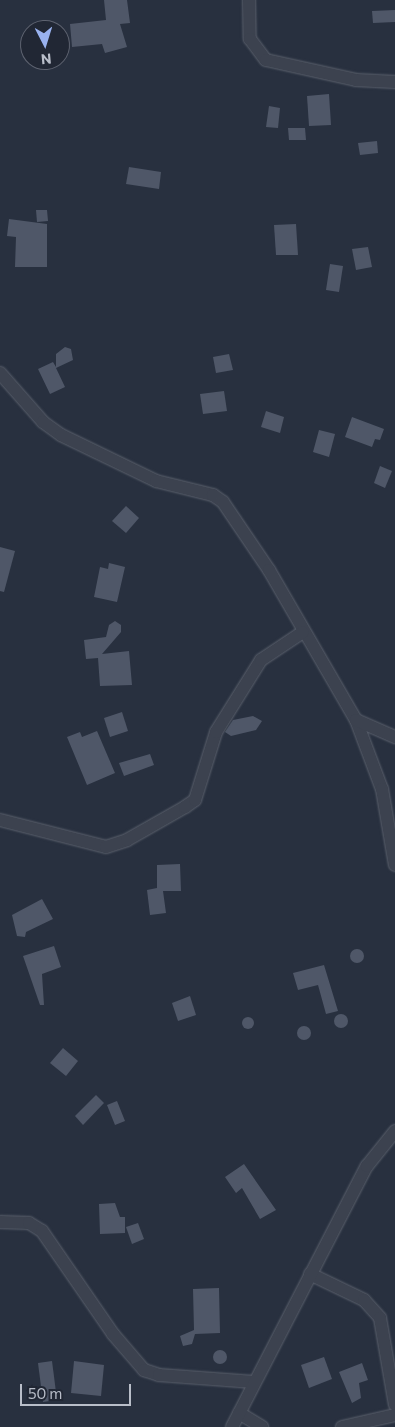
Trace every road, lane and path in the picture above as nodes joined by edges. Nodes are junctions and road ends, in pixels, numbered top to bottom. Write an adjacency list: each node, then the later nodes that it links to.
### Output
1 (249, 0): 2 (street)
2 (395, 82)
3 (0, 373): 4 (street)
4 (304, 632): 5 (street); 7 (street)
5 (356, 720): 6 (street); 8 (street)
6 (395, 737)
7 (0, 820)
8 (395, 865)
9 (395, 1131): 11 (street)
10 (0, 1222): 12 (street)
11 (310, 1274): 12 (street); 13 (street)
12 (254, 1382): 14 (street)
13 (395, 1405)
14 (239, 1413): 16 (street); 17 (street)
15 (395, 1415): 18 (street)
16 (232, 1427)
17 (262, 1427)
18 (342, 1427)

